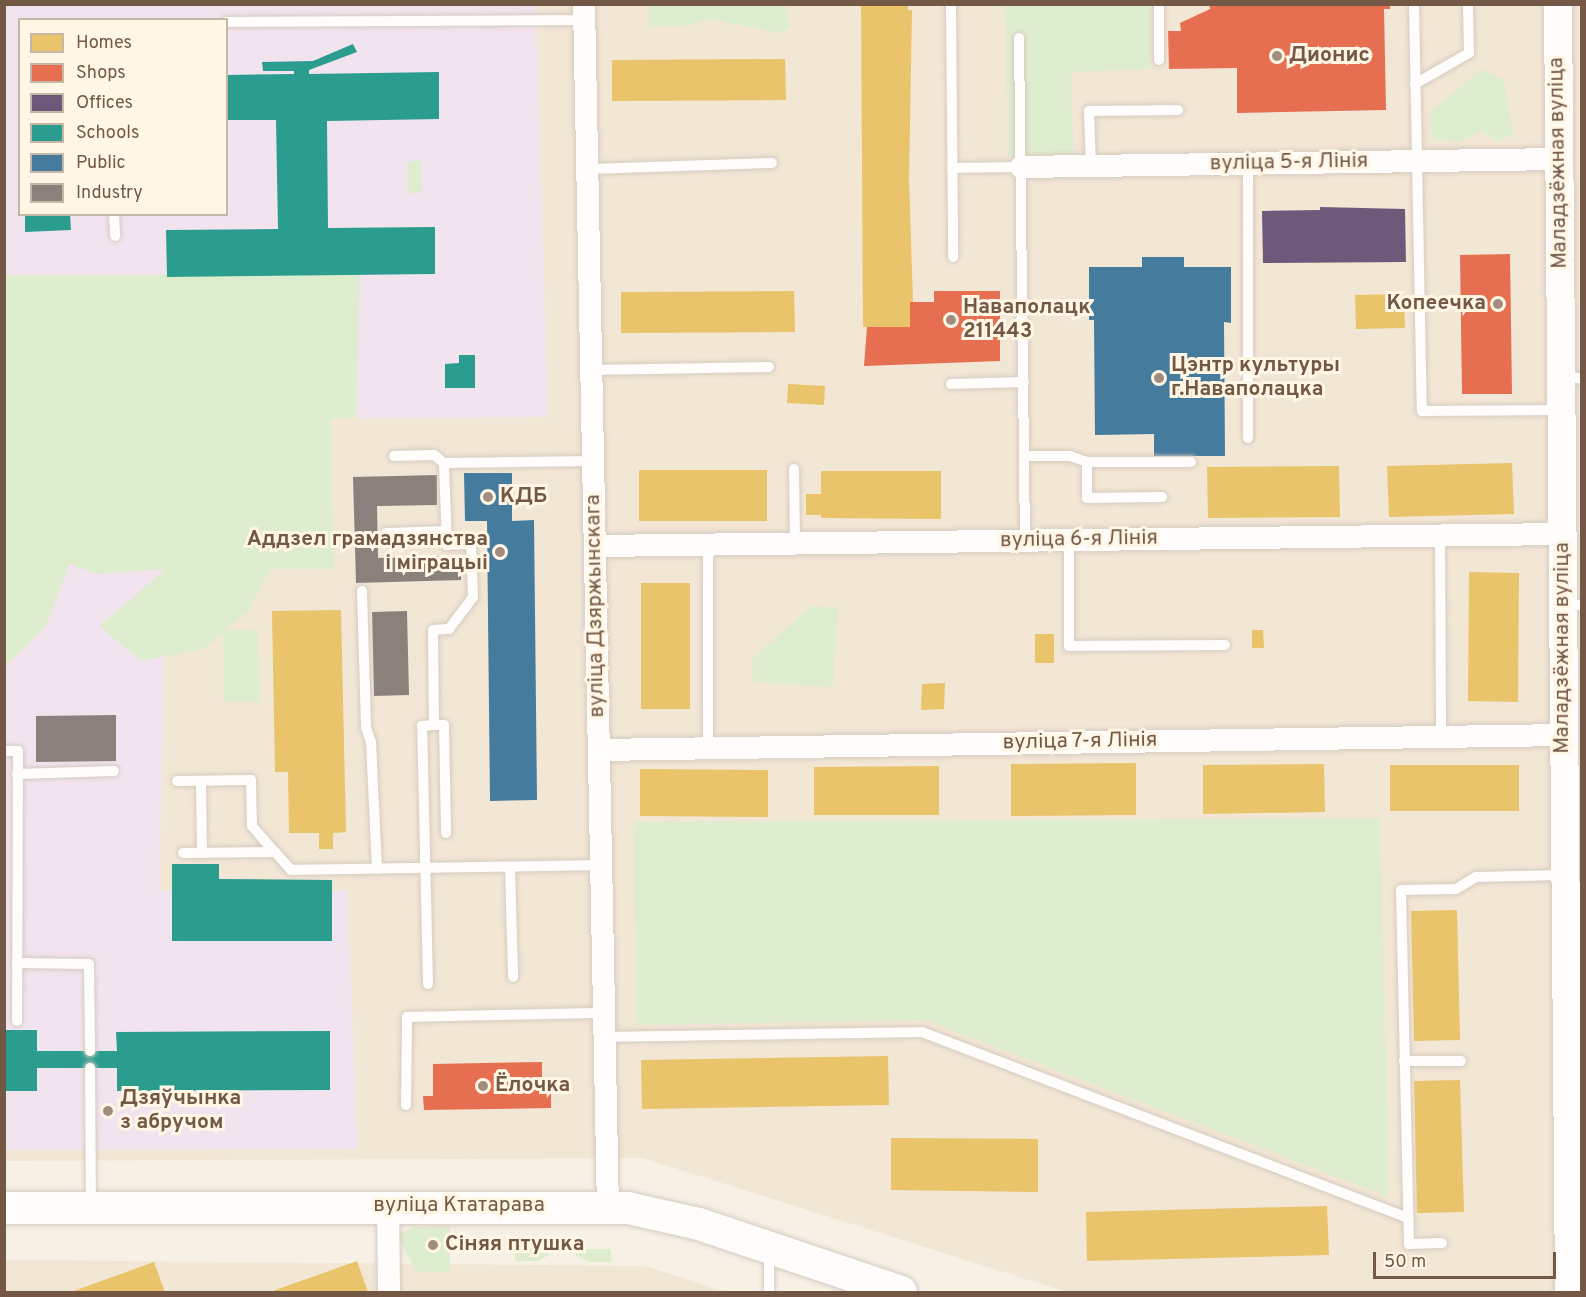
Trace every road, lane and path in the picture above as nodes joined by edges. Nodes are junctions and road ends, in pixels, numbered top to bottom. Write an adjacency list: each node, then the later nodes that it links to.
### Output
1 (951, 4): 18 (lane)
2 (1159, 4): 9 (lane)
3 (1414, 4): 10 (lane)
4 (1468, 4): 10 (lane)
5 (1558, 4): 12 (street, Маладзёжная вуліца)
6 (584, 12): 7 (lane); 19 (street, вуліца Дзяржынскага)
7 (228, 22)
8 (1019, 38): 17 (lane)
9 (1160, 60)
10 (1415, 84): 13 (lane)
11 (1178, 110): 16 (lane)
12 (1557, 159): 13 (street, вуліца 5-я Лінія); 25 (street, Маладзёжная вуліца)
13 (1416, 161): 15 (street, вуліца 5-я Лінія); 28 (lane)
14 (772, 163): 19 (lane)
15 (1248, 164): 16 (street, вуліца 5-я Лінія); 29 (lane)
16 (1090, 166): 17 (street, вуліца 5-я Лінія)
17 (1021, 167): 18 (lane); 26 (lane)
18 (952, 168): 22 (lane)
19 (588, 169): 24 (street, вуліца Дзяржынскага)
20 (114, 216): 21 (lane)
21 (115, 236)
22 (953, 257)
23 (769, 367): 24 (lane)
24 (591, 370): 32 (street, вуліца Дзяржынскага)
25 (1572, 377): 28 (street, Маладзёжная вуліца)
26 (1024, 382): 27 (lane); 31 (lane)
27 (951, 384)
28 (1563, 410): 40 (street, Маладзёжная вуліца)
29 (1248, 438)
30 (394, 456): 35 (lane)
31 (1024, 456): 33 (lane); 43 (lane)
32 (593, 461): 35 (lane); 46 (street, вуліца Дзяржынскага)
33 (1087, 462): 34 (lane); 37 (lane)
34 (1191, 462)
35 (444, 463): 38 (lane)
36 (794, 470): 44 (lane)
37 (1162, 496)
38 (446, 531): 39 (lane); 50 (lane)
39 (386, 533)
40 (1563, 534): 41 (street, вуліца 6-я Лінія); 48 (street, Маладзёжная вуліца)
41 (1440, 536): 42 (street, вуліца 6-я Лінія); 52 (lane)
42 (1069, 540): 43 (street, вуліца 6-я Лінія); 49 (lane)
43 (1026, 541): 44 (street, вуліца 6-я Лінія)
44 (795, 544): 45 (street, вуліца 6-я Лінія)
45 (708, 545): 46 (street, вуліца 6-я Лінія); 53 (lane)
46 (595, 546): 54 (street, вуліца Дзяржынскага)
47 (362, 591): 67 (lane)
48 (1572, 605): 51 (street, Маладзёжная вуліца)
49 (1225, 645)
50 (434, 725): 60 (lane); 66 (lane)
51 (1562, 735): 52 (street, вуліца 7-я Лінія); 68 (street, Маладзёжная вуліца)
52 (1441, 737): 53 (street, вуліца 7-я Лінія)
53 (708, 748): 54 (street, вуліца 7-я Лінія)
54 (599, 750): 64 (street, вуліца Дзяржынскага)
55 (4, 751): 57 (lane)
56 (114, 771): 57 (lane)
57 (17, 774): 70 (lane)
58 (177, 781): 59 (lane)
59 (201, 781): 61 (lane); 63 (lane)
60 (446, 833)
61 (275, 852): 63 (lane); 67 (lane)
62 (183, 853): 63 (lane)
63 (202, 853)
64 (602, 865): 65 (lane); 73 (street, вуліца Дзяржынскага)
65 (510, 867): 66 (lane); 71 (lane)
66 (424, 868): 67 (lane); 72 (lane)
67 (377, 869)
68 (1564, 875): 69 (street, Маладзёжная вуліца); 77 (lane)
69 (1573, 927): 81 (street, Маладзёжная вуліца)
70 (17, 963): 74 (lane); 76 (lane)
71 (513, 977)
72 (429, 984)
73 (604, 1012): 75 (street, вуліца Дзяржынскага); 80 (lane)
74 (17, 1021)
75 (605, 1037): 84 (street, вуліца Дзяржынскага); 86 (lane)
76 (90, 1051)
77 (1404, 1061): 78 (lane); 86 (lane)
78 (1461, 1061)
79 (90, 1068): 83 (lane)
80 (406, 1105)
81 (1575, 1183): 92 (street, Маладзёжная вуліца)
82 (388, 1206): 83 (main road, вуліца Ктатарава); 84 (main road, вуліца Ктатарава); 89 (street)
83 (91, 1207): 85 (main road, вуліца Ктатарава)
84 (608, 1207): 88 (main road, вуліца Ктатарава)
85 (4, 1208)
86 (1408, 1218): 87 (lane)
87 (1442, 1243)
88 (769, 1247): 90 (lane); 91 (main road, вуліца Ктатарава)
89 (389, 1293)
90 (769, 1293)
91 (901, 1293)
92 (1569, 1293)

